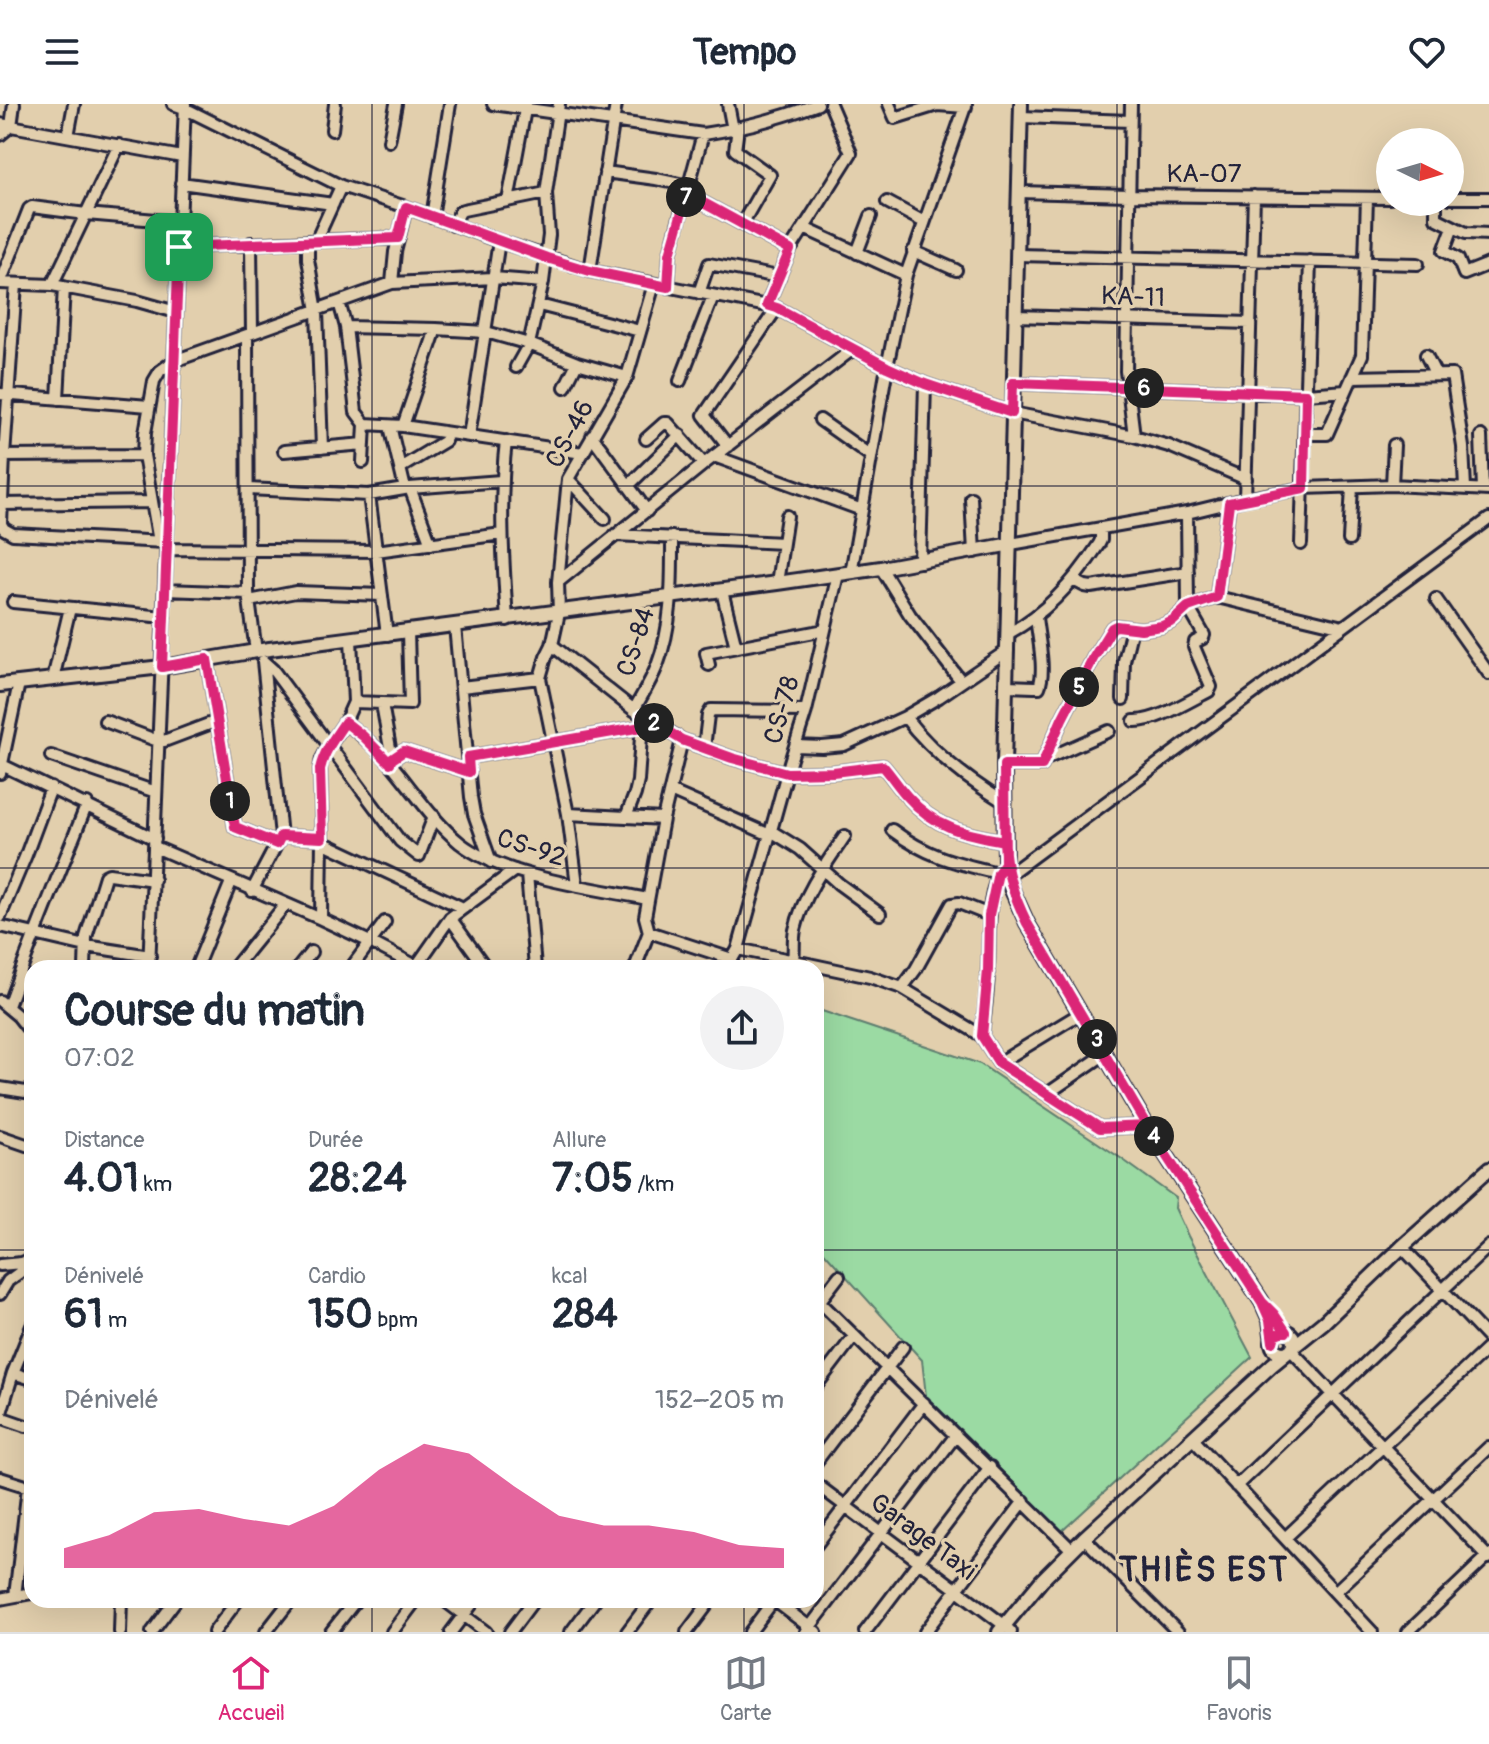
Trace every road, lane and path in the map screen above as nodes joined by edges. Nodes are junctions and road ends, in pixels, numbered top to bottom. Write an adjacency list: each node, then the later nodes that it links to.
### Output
1 (14, 104): 20 (street)
2 (74, 104): 25 (street)
3 (335, 104): 22 (street)
4 (396, 104): 26 (street)
5 (450, 104): 48 (street)
6 (493, 104): 15 (street)
7 (616, 104): 18 (street)
8 (728, 104): 21 (street)
9 (818, 104): 21 (street)
10 (830, 104): 54 (street)
11 (889, 104): 14 (street)
12 (1131, 104): 19 (street)
13 (181, 105): 28 (street); 31 (street)
14 (966, 105): 50 (street, CS-78)
15 (526, 106): 16 (street); 41 (street)
16 (558, 109): 18 (street); 34 (street)
17 (1021, 110): 19 (street); 33 (main road)
18 (613, 121): 23 (street); 29 (street)
19 (1130, 121): 35 (street)
20 (5, 125): 24 (street); 25 (street)
21 (736, 129): 23 (street); 51 (street)
22 (332, 130)
23 (703, 134): 32 (street)
24 (0, 135)
25 (68, 136): 27 (street)
26 (389, 141)
27 (119, 145): 28 (street); 45 (street)
28 (182, 157): 30 (street)
29 (605, 172): 32 (street); 73 (street)
30 (181, 183): 43 (street); 49 (street)
31 (341, 186): 43 (street); 44 (street)
32 (688, 190): 51 (street); 84 (street)
33 (1019, 192): 35 (street, KA-07); 64 (main road)
34 (546, 193): 41 (street); 66 (street)
35 (1129, 195): 36 (street, KA-07); 65 (street)
36 (1254, 196): 37 (street, KA-07); 67 (street)
37 (1367, 198): 38 (street, KA-07); 69 (street)
38 (1376, 198)
39 (1464, 198): 40 (street)
40 (1489, 198)
41 (508, 201): 52 (street)
42 (887, 202): 50 (street)
43 (333, 204): 57 (street)
44 (406, 207): 48 (street); 56 (street)
45 (86, 214): 49 (street); 78 (street); 82 (street)
46 (871, 216): 63 (street)
47 (1436, 216): 53 (street)
48 (432, 217): 52 (street)
49 (180, 222): 60 (street)
50 (924, 222): 62 (street, CS-78)
51 (742, 224): 61 (street)
52 (453, 225): 58 (street)
53 (1453, 227): 55 (street); 71 (street)
54 (804, 228): 61 (street); 63 (street)
55 (1489, 234)
56 (398, 238): 57 (street); 79 (street)
57 (312, 241): 59 (street); 90 (street)
58 (499, 241): 66 (street); 76 (street)
59 (251, 243): 60 (street); 99 (street)
60 (179, 247): 91 (street)
61 (790, 250): 75 (street)
62 (913, 251): 72 (street); 74 (street, CS-78)
63 (857, 253): 74 (street)
64 (1017, 255): 65 (street); 92 (main road)
65 (1128, 257): 67 (street); 93 (street)
66 (547, 258): 73 (street); 77 (street)
67 (1252, 260): 68 (street); 94 (street)
68 (1310, 261): 69 (street); 119 (street)
69 (1365, 262): 70 (street); 110 (street)
70 (1418, 264)
71 (1489, 264)
72 (956, 270)
73 (590, 271): 81 (street)
74 (906, 275): 107 (street, CS-78)
75 (779, 277): 85 (street); 89 (street)
76 (494, 278): 77 (street); 79 (street); 98 (street)
77 (543, 282): 88 (street)
78 (0, 283): 80 (street)
79 (392, 283): 87 (street)
80 (16, 284): 82 (street); 100 (street)
81 (654, 284): 84 (street); 97 (street, CS-46)
82 (52, 285): 83 (street)
83 (64, 287): 91 (street); 120 (street)
84 (668, 287): 85 (street)
85 (699, 293): 86 (street)
86 (713, 296): 89 (street); 111 (street)
87 (339, 302): 90 (street); 95 (street)
88 (539, 305): 97 (street); 101 (street)
89 (772, 307): 102 (street); 138 (street)
90 (317, 311): 99 (street); 139 (street)
91 (176, 312): 104 (street)
92 (1015, 316): 93 (street, KA-11); 112 (main road)
93 (1127, 319): 94 (street, KA-11); 115 (street)
94 (1250, 323): 117 (street)
95 (346, 327): 96 (street); 124 (street)
96 (436, 329): 98 (street); 126 (street)
97 (640, 331): 109 (street, CS-46)
98 (486, 332): 101 (street); 130 (street)
99 (250, 334): 104 (street); 157 (street)
100 (6, 341): 118 (street)
101 (529, 344): 105 (street); 106 (street)
102 (853, 349): 107 (street); 138 (street)
103 (1426, 355): 108 (street)
104 (174, 361): 121 (street); 179 (street)
105 (577, 363): 109 (street); 114 (street)
106 (516, 367)
107 (887, 367): 113 (street); 145 (street, CS-78)
108 (1436, 375): 110 (street); 156 (street)
109 (627, 377): 131 (street, CS-46)
110 (1352, 377): 116 (street)
111 (680, 381)
112 (1013, 383): 115 (street); 122 (main road)
113 (925, 384): 122 (street); 186 (street)
114 (565, 387)
115 (1128, 388): 117 (street); 132 (street)
116 (1346, 391): 119 (street); 128 (street)
117 (1249, 392): 119 (street); 150 (street)
118 (4, 394): 120 (street); 143 (street)
119 (1306, 394): 128 (street)
120 (58, 399): 121 (street)
121 (149, 406): 142 (street)
122 (1012, 413): 132 (street); 181 (main road)
123 (820, 420): 145 (street)
124 (365, 424): 125 (street); 136 (street)
125 (390, 426): 126 (street); 148 (street)
126 (403, 426): 127 (street)
127 (447, 433): 130 (street); 148 (street)
128 (1305, 434): 155 (street)
129 (680, 435): 134 (street); 147 (street); 153 (street)
130 (469, 436): 135 (street)
131 (592, 436): 141 (street, CS-46); 153 (street)
132 (1134, 436): 150 (street)
133 (1481, 436): 159 (street)
134 (646, 439)
135 (506, 441): 141 (street); 151 (street)
136 (364, 444): 139 (street); 146 (street)
137 (1394, 445): 152 (street)
138 (728, 446): 144 (street)
139 (322, 448): 140 (street)
140 (284, 451)
141 (583, 453): 149 (street, CS-46)
142 (144, 455): 143 (street); 163 (street)
143 (2, 456): 165 (street)
144 (714, 456): 147 (street); 166 (street)
145 (871, 456): 166 (street, CS-78)
146 (363, 462)
147 (704, 464): 167 (street)
148 (400, 468): 158 (street)
149 (568, 479): 171 (street); 191 (street, CS-46)
150 (1246, 479): 162 (street)
151 (501, 481): 158 (street); 174 (street)
152 (1392, 485): 154 (street); 156 (street)
153 (628, 486): 167 (street)
154 (1352, 487): 155 (street); 177 (street)
155 (1304, 488): 162 (street); 182 (street)
156 (1465, 488): 159 (street)
157 (248, 489): 160 (street); 183 (street)
158 (408, 489): 160 (street); 180 (street)
159 (1486, 489)
160 (369, 495): 184 (street)
161 (971, 498): 185 (street)
162 (1245, 499): 164 (street)
163 (152, 502): 165 (street); 179 (street)
164 (1229, 503): 168 (street); 198 (street)
165 (1, 504): 169 (street)
166 (862, 510): 189 (street, CS-78)
167 (647, 511): 175 (street)
168 (1187, 513): 173 (street); 188 (street)
169 (0, 516): 179 (street)
170 (787, 516): 178 (street)
171 (605, 519)
172 (1489, 519): 208 (street)
173 (1101, 528): 181 (street); 190 (street)
174 (502, 534): 180 (street); 206 (street)
175 (615, 535): 176 (street); 191 (street)
176 (672, 537): 178 (street); 197 (street, CS-84)
177 (1349, 540)
178 (783, 543): 192 (street)
179 (164, 544): 183 (street); 193 (street)
180 (431, 544): 184 (street)
181 (1011, 544): 185 (main road); 212 (main road)
182 (1301, 544)
183 (248, 551): 184 (street); 196 (street)
184 (376, 551): 195 (street)
185 (974, 552): 186 (main road)
186 (920, 562): 187 (main road)
187 (881, 568): 189 (main road); 225 (street)
188 (1188, 572): 190 (street); 201 (street)
189 (845, 574): 192 (main road); 210 (street, CS-78)
190 (1073, 580): 205 (street)
191 (558, 582): 203 (street, CS-46)
192 (777, 583): 194 (main road)
193 (165, 590): 196 (street); 204 (street)
194 (722, 591): 197 (main road); 216 (street)
195 (382, 595): 196 (street); 213 (street)
196 (249, 597): 218 (street)
197 (672, 597): 203 (main road); 234 (street, CS-84)
198 (1217, 597): 201 (street); 208 (street)
199 (1436, 599): 222 (street)
200 (13, 602): 202 (street)
201 (1188, 607): 209 (street); 238 (street)
202 (70, 608): 204 (street); 224 (street)
203 (559, 613): 206 (main road); 215 (street, CS-46)
204 (164, 617): 221 (street)
205 (1036, 617): 212 (street); 228 (street)
206 (507, 620): 207 (main road)
207 (455, 626): 211 (main road); 229 (street)
208 (1343, 627): 274 (street)
209 (1132, 628): 230 (street); 249 (street)
210 (825, 630): 216 (street); 233 (street, CS-78)
211 (408, 632): 213 (main road); 232 (street)
212 (1009, 633): 217 (main road)
213 (387, 635): 214 (main road)
214 (351, 639): 218 (main road); 231 (street)
215 (552, 645): 223 (street, CS-46); 234 (street)
216 (736, 647): 220 (street)
217 (1008, 650): 225 (street); 228 (main road)
218 (260, 654): 219 (main road); 244 (street); 267 (street)
219 (207, 659): 221 (main road); 237 (street)
220 (709, 665)
221 (162, 667): 224 (main road); 242 (street)
222 (1489, 674)
223 (540, 678): 229 (street); 243 (street)
224 (53, 679): 226 (main road)
225 (961, 681): 235 (street)
226 (19, 683): 227 (main road); 252 (street)
227 (0, 685)
228 (1007, 686): 251 (main road)
229 (461, 687): 248 (street)
230 (1123, 699)
231 (354, 702): 232 (street); 239 (street)
232 (382, 704): 250 (street)
233 (806, 711): 245 (street, CS-78); 246 (street)
234 (639, 717): 241 (street); 243 (street); 262 (street)
235 (905, 717): 245 (street); 258 (street)
236 (105, 721): 242 (street)
237 (217, 721): 242 (street); 267 (street)
238 (1134, 721)
239 (345, 722): 244 (street); 250 (street, CS-92)
240 (1109, 731): 249 (street)
241 (682, 740): 246 (street); 256 (street)
242 (158, 741): 257 (street)
243 (552, 744): 248 (street); 260 (street)
244 (329, 746): 261 (street); 268 (street)
245 (795, 746): 254 (street, CS-78)
246 (704, 748): 254 (street)
247 (51, 756): 257 (street)
248 (468, 757): 253 (street)
249 (1046, 759): 251 (street)
250 (391, 761): 253 (street); 261 (street, CS-92)
251 (1004, 765): 258 (main road)
252 (1, 767): 255 (street)
253 (469, 772): 271 (street)
254 (787, 773): 265 (street, CS-78); 269 (street)
255 (51, 788): 259 (street); 285 (street)
256 (670, 791): 263 (street); 265 (street)
257 (156, 792): 270 (street)
258 (1004, 802): 269 (main road)
259 (87, 804): 270 (street); 291 (street)
260 (568, 814): 262 (street); 278 (street)
261 (434, 816): 271 (street, CS-92)
262 (626, 817): 263 (street)
263 (663, 819): 280 (street)
264 (892, 830): 274 (street)
265 (771, 833): 272 (street); 296 (street, CS-78)
266 (845, 836): 272 (street)
267 (279, 840): 268 (street); 279 (street)
268 (322, 840): 282 (street); 287 (street)
269 (1004, 841): 274 (main road)
270 (155, 843): 276 (street); 277 (street)
271 (491, 862): 273 (street, CS-92)
272 (822, 868): 283 (street); 308 (street)
273 (515, 870): 275 (street, CS-92); 282 (street)
274 (1004, 871): 284 (street); 312 (main road)
275 (527, 874): 278 (street, CS-92); 306 (street)
276 (154, 880): 293 (street); 295 (street)
277 (231, 882): 279 (street); 299 (street)
278 (577, 885): 280 (street, CS-92)
279 (252, 891): 281 (street)
280 (648, 899): 290 (street)
281 (285, 905): 287 (street); 300 (street)
282 (463, 908): 286 (street)
283 (880, 914)
284 (989, 915): 310 (street); 314 (street)
285 (0, 917)
286 (450, 918): 304 (street); 305 (street)
287 (321, 919): 292 (street)
288 (385, 922): 292 (street)
289 (0, 926): 291 (street)
290 (648, 928): 296 (street); 307 (street)
291 (34, 933): 293 (street); 311 (street)
292 (370, 942): 302 (street); 303 (street)
293 (86, 946): 295 (street); 297 (street)
294 (311, 952): 301 (street)
295 (150, 956): 298 (street)
296 (733, 959)
297 (85, 960)
298 (150, 960)
299 (199, 960)
300 (240, 960)
301 (304, 960)
302 (357, 960)
303 (404, 960)
304 (422, 960)
305 (480, 960)
306 (534, 960)
307 (638, 960)
308 (792, 960)
309 (824, 969): 310 (street)
310 (902, 988): 314 (street)
311 (4, 1004): 313 (street)
312 (1081, 1013): 315 (main road); 316 (street)
313 (24, 1022)
314 (982, 1036): 316 (street)
315 (1105, 1054): 319 (street); 320 (main road)
316 (999, 1063): 319 (street)
317 (0, 1088): 318 (street)
318 (24, 1092)
319 (1047, 1094): 320 (street)
320 (1147, 1126): 333 (main road)
321 (0, 1136): 322 (street)
322 (24, 1144)
323 (1489, 1169): 325 (main road)
324 (1489, 1246): 330 (street)
325 (1402, 1247): 330 (street); 337 (main road)
326 (0, 1265): 327 (street)
327 (24, 1268)
328 (24, 1271): 331 (street)
329 (839, 1276): 332 (street)
330 (1443, 1290): 336 (street); 347 (street)
331 (0, 1294)
332 (824, 1294)
333 (1262, 1302): 337 (main road); 338 (main road)
334 (824, 1308): 335 (street)
335 (854, 1336): 342 (street); 344 (street)
336 (1489, 1339)
337 (1290, 1343): 338 (main road); 338 (main road); 346 (main road); 347 (street)
338 (1273, 1344): 346 (main road)
339 (24, 1346): 343 (street)
340 (903, 1347): 342 (street)
341 (1489, 1347): 353 (street)
342 (887, 1367): 348 (street); 355 (street)
343 (13, 1373): 345 (street); 349 (street)
344 (824, 1375)
345 (24, 1376)
346 (1260, 1376): 352 (main road)
347 (1333, 1394): 353 (street); 359 (street)
348 (924, 1403): 351 (street); 363 (street)
349 (0, 1416): 350 (street)
350 (24, 1425)
351 (956, 1435): 356 (street); 365 (street)
352 (1192, 1438): 359 (street); 367 (main road)
353 (1383, 1447): 361 (street); 368 (street)
354 (1489, 1447): 361 (street)
355 (824, 1451)
356 (990, 1467): 362 (street); 371 (street)
357 (0, 1478): 358 (street)
358 (24, 1486)
359 (1236, 1486): 368 (street)
360 (824, 1490): 363 (street, Garage Taxi)
361 (1434, 1500): 370 (street); 373 (street)
362 (1024, 1501): 369 (street); 372 (street)
363 (845, 1507): 365 (street, Garage Taxi); 366 (street)
364 (24, 1531): 375 (street)
365 (881, 1534): 371 (street, Garage Taxi); 393 (street)
366 (824, 1535)
367 (1084, 1538): 369 (main road); 409 (street)
368 (1285, 1538): 373 (street)
369 (1072, 1550): 394 (main road)
370 (1489, 1556): 411 (street)
371 (918, 1562): 372 (street, Garage Taxi); 407 (street)
372 (956, 1591): 394 (street, Garage Taxi); 408 (street)
373 (1335, 1592): 410 (street)
374 (24, 1594): 375 (street)
375 (15, 1596): 376 (street)
376 (0, 1599)
377 (122, 1608): 392 (street)
378 (170, 1608): 395 (street)
379 (232, 1608): 396 (street)
380 (285, 1608): 397 (street)
381 (350, 1608): 398 (street)
382 (410, 1608): 399 (street)
383 (455, 1608): 391 (street)
384 (469, 1608): 391 (street)
385 (528, 1608): 402 (street)
386 (589, 1608): 403 (street)
387 (645, 1608): 404 (street)
388 (705, 1608): 405 (street)
389 (768, 1608): 406 (street)
390 (784, 1608): 393 (street)
391 (464, 1615): 400 (street); 401 (street)
392 (123, 1630)
393 (811, 1630)
394 (1005, 1630)
395 (152, 1632)
396 (214, 1632)
397 (266, 1632)
398 (331, 1632)
399 (392, 1632)
400 (451, 1632)
401 (486, 1632)
402 (510, 1632)
403 (571, 1632)
404 (627, 1632)
405 (687, 1632)
406 (750, 1632)
407 (865, 1632)
408 (925, 1632)
409 (1178, 1632)
410 (1372, 1632)
411 (1408, 1632)

